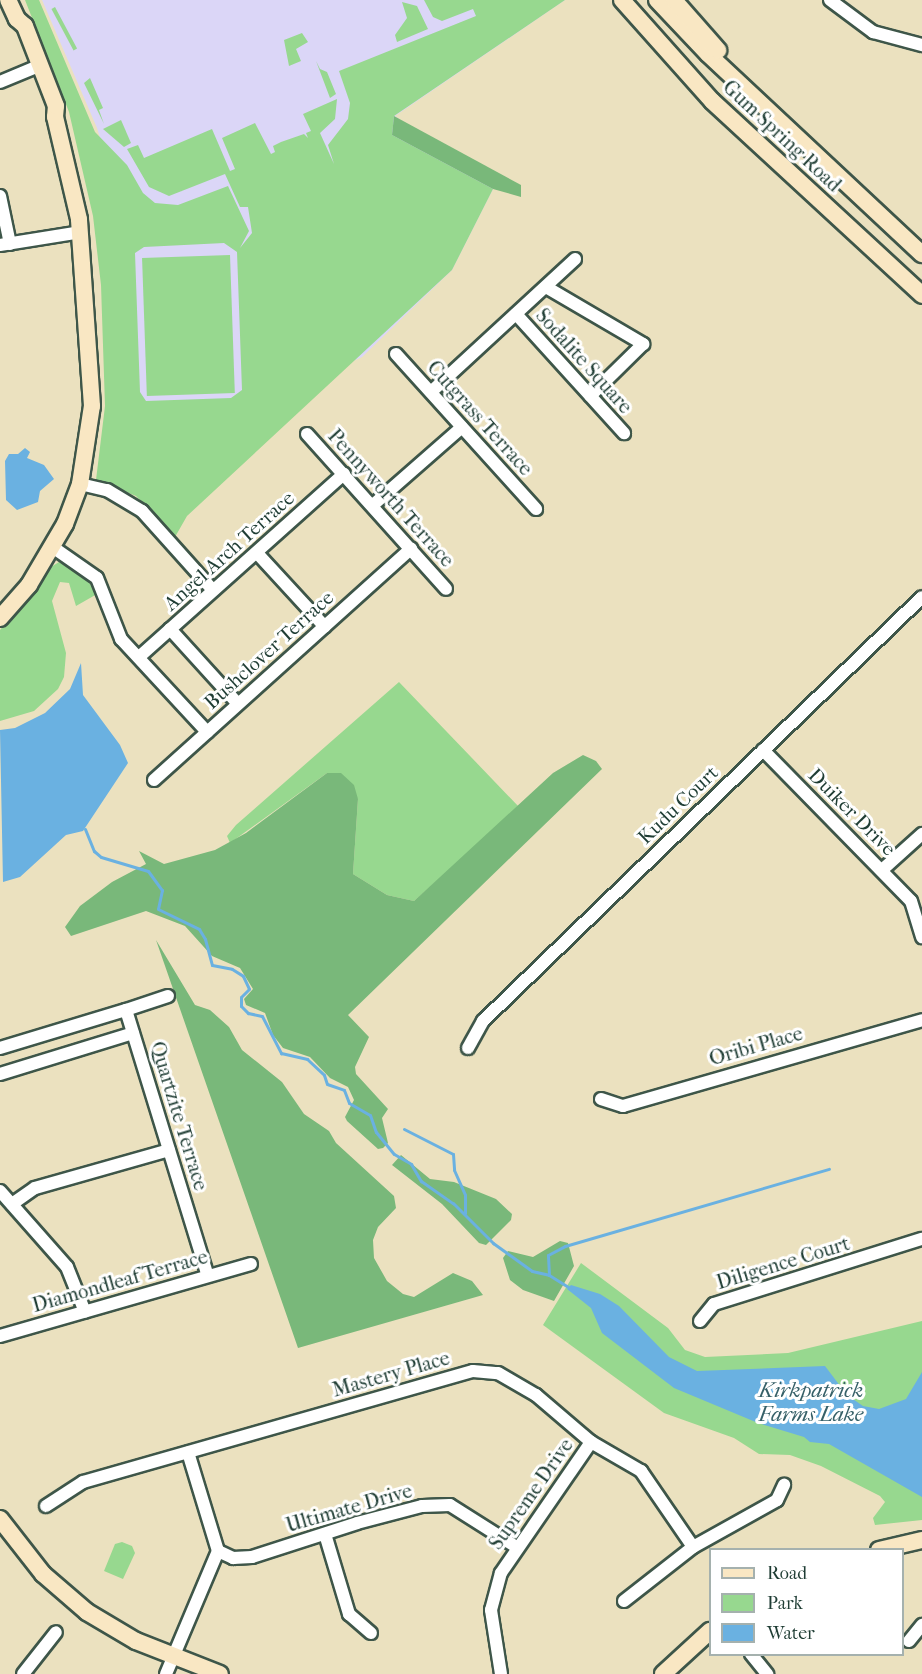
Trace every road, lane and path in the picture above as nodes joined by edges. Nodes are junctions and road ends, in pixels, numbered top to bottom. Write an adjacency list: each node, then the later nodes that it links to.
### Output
1 (8, 0): 7 (street)
2 (622, 0): 16 (street, Gum Spring Road)
3 (657, 0): 9 (street, Gum Spring Road)
4 (674, 0): 9 (street)
5 (835, 1): 6 (street)
6 (922, 45)
7 (37, 67): 8 (street); 11 (street)
8 (0, 82)
9 (748, 92): 13 (street, Gum Spring Road)
10 (0, 196): 12 (street)
11 (81, 232): 12 (street); 25 (street)
12 (5, 245)
13 (922, 254)
14 (575, 260): 15 (street)
15 (546, 287): 17 (street); 20 (street)
16 (922, 295)
17 (516, 314): 19 (street); 20 (street, Sodalite Square)
18 (396, 354): 19 (street, Cutgrass Terrace)
19 (431, 392): 21 (street, Cutgrass Terrace)
20 (590, 396): 22 (street, Sodalite Square)
21 (462, 427): 26 (street); 27 (street, Cutgrass Terrace)
22 (624, 433)
23 (307, 434): 24 (street, Pennyworth Terrace)
24 (344, 474): 26 (street, Pennyworth Terrace); 30 (street, Angel Arch Terrace)
25 (80, 484): 28 (street); 32 (street)
26 (373, 506): 29 (street, Pennyworth Terrace)
27 (536, 509)
28 (54, 548): 34 (street); 37 (street)
29 (411, 549): 31 (street, Pennyworth Terrace); 35 (street, Bushclover Terrace)
30 (257, 553): 32 (street, Angel Arch Terrace); 35 (street)
31 (446, 589)
32 (213, 590): 36 (street, Angel Arch Terrace)
33 (922, 597): 40 (street, Kudu Court)
34 (0, 618)
35 (325, 627): 38 (street, Bushclover Terrace)
36 (170, 629): 37 (street, Angel Arch Terrace); 38 (street)
37 (139, 657): 39 (street)
38 (238, 704): 39 (street, Bushclover Terrace)
39 (207, 732): 41 (street, Bushclover Terrace)
40 (763, 750): 43 (street, Duiker Drive); 50 (street, Kudu Court)
41 (153, 780)
42 (922, 834): 43 (street)
43 (882, 870): 44 (street, Duiker Drive)
44 (922, 937)
45 (168, 996): 46 (street)
46 (126, 1010): 48 (street, Quartzite Terrace); 49 (street)
47 (922, 1020): 52 (street, Oribi Place)
48 (133, 1033): 51 (street); 53 (street, Quartzite Terrace)
49 (0, 1048)
50 (468, 1048)
51 (0, 1074)
52 (601, 1099)
53 (169, 1150): 55 (street); 58 (street, Quartzite Terrace)
54 (0, 1191): 55 (street)
55 (12, 1204): 59 (street)
56 (922, 1239): 60 (street, Diligence Court)
57 (250, 1264): 58 (street, Diamondleaf Terrace)
58 (208, 1276): 59 (street, Diamondleaf Terrace)
59 (85, 1312): 61 (street, Diamondleaf Terrace)
60 (700, 1321)
61 (0, 1336)
62 (591, 1442): 63 (street, Mastery Place); 69 (street, Mastery Place); 70 (street, Supreme Drive)
63 (188, 1452): 65 (street, Mastery Place); 72 (street)
64 (784, 1485): 69 (street)
65 (45, 1506)
66 (2, 1526): 79 (street)
67 (325, 1534): 70 (street, Ultimate Drive); 72 (street, Ultimate Drive); 76 (street)
68 (922, 1540): 71 (street)
69 (693, 1547): 73 (street)
70 (518, 1548): 84 (street, Supreme Drive)
71 (888, 1548)
72 (218, 1551): 79 (street)
73 (624, 1601)
74 (922, 1625): 78 (street)
75 (56, 1632): 81 (street)
76 (371, 1633)
77 (709, 1633): 85 (street)
78 (909, 1641)
79 (173, 1656): 82 (street); 83 (street)
80 (753, 1656): 86 (street)
81 (23, 1674)
82 (166, 1674)
83 (220, 1674)
84 (501, 1674)
85 (663, 1674)
86 (767, 1674)

